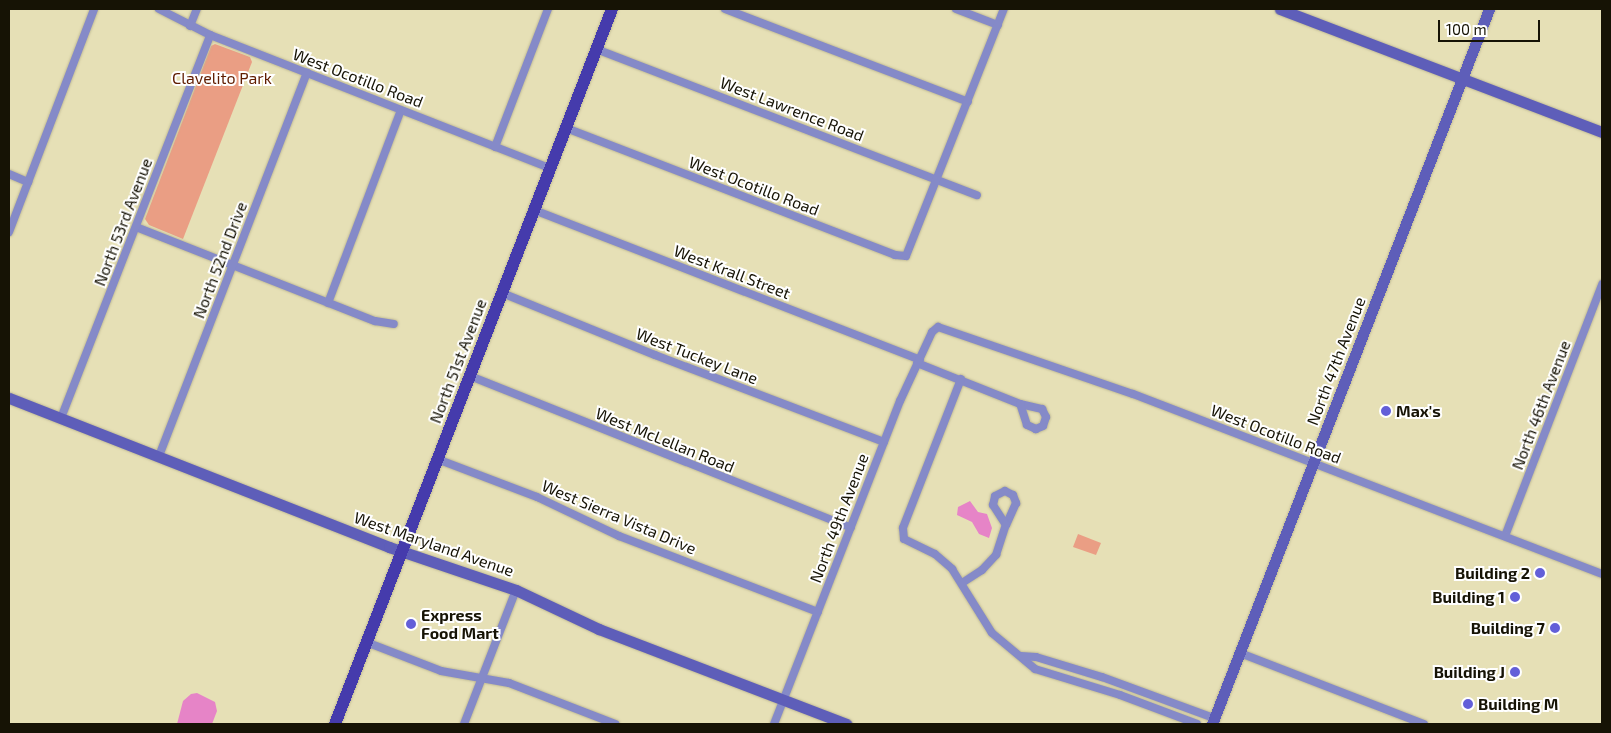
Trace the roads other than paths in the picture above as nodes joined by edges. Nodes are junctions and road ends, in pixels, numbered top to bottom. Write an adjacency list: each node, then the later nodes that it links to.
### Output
1 (94, 9): 25 (street)
2 (159, 9): 12 (street, West Ocotillo Road)
3 (196, 9): 12 (street)
4 (548, 9): 21 (street)
5 (612, 9): 14 (main road, North 51st Avenue)
6 (725, 9): 17 (street)
7 (956, 9): 11 (street)
8 (1004, 9): 11 (street)
9 (1280, 9): 16 (street)
10 (1489, 9): 16 (street, North 47th Avenue)
11 (998, 25): 17 (street)
12 (190, 26): 13 (street, West Ocotillo Road)
13 (210, 35): 15 (street, West Ocotillo Road); 28 (street, North 53rd Avenue)
14 (596, 49): 19 (main road, North 51st Avenue); 24 (street, West Lawrence Road)
15 (307, 73): 18 (street, West Ocotillo Road); 30 (street, North 52nd Drive)
16 (1463, 79): 20 (street); 45 (street, North 47th Avenue)
17 (968, 102): 24 (street)
18 (402, 110): 21 (street, West Ocotillo Road); 33 (street)
19 (566, 128): 22 (main road, North 51st Avenue); 24 (street, West Ocotillo Road)
20 (1602, 132)
21 (496, 147): 22 (street, West Ocotillo Road)
22 (550, 168): 27 (main road, North 51st Avenue)
23 (9, 174): 25 (street)
24 (938, 180): 26 (street, West Lawrence Road)
25 (28, 182): 29 (street)
26 (977, 195)
27 (534, 210): 32 (main road, North 51st Avenue); 36 (street, West Krall Street)
28 (136, 227): 30 (street); 41 (street, North 53rd Avenue)
29 (9, 232)
30 (232, 266): 33 (street); 43 (street, North 52nd Drive)
31 (1602, 284): 48 (street, North 46th Avenue)
32 (502, 293): 37 (main road, North 51st Avenue); 42 (street, West Tuckey Lane)
33 (328, 303): 34 (street)
34 (394, 324)
35 (938, 327): 36 (street, North 49th Avenue); 45 (street, West Ocotillo Road)
36 (919, 361): 38 (street, West Krall Street); 42 (street, North 49th Avenue)
37 (470, 376): 44 (main road, North 51st Avenue); 47 (street, West McLellan Road)
38 (961, 379): 40 (street, West Krall Street); 51 (street)
39 (10, 401): 41 (street, West Maryland Avenue)
40 (1020, 404)
41 (61, 418): 43 (street, West Maryland Avenue)
42 (884, 442): 47 (street, North 49th Avenue)
43 (159, 456): 49 (street, West Maryland Avenue)
44 (437, 459): 49 (main road, North 51st Avenue); 53 (street, West Sierra Vista Drive)
45 (1314, 463): 48 (street, West Ocotillo Road); 55 (street, North 47th Avenue)
46 (1006, 525): 51 (street)
47 (851, 528): 53 (street, North 49th Avenue)
48 (1505, 536): 50 (street, West Ocotillo Road)
49 (402, 550): 52 (street, West Maryland Avenue); 54 (main road, North 51st Avenue)
50 (1602, 574)
51 (962, 583): 56 (street)
52 (516, 590): 57 (street); 58 (street, West Maryland Avenue)
53 (818, 612): 58 (street, North 49th Avenue)
54 (366, 642): 57 (street); 60 (main road, North 51st Avenue)
55 (1240, 653): 59 (street, North 47th Avenue); 66 (street)
56 (1021, 656): 59 (street); 65 (street)
57 (482, 677): 61 (street); 62 (street)
58 (784, 700): 63 (street, North 49th Avenue); 64 (street, West Maryland Avenue)
59 (1213, 721)
60 (334, 724)
61 (464, 724)
62 (615, 724)
63 (774, 724)
64 (846, 724)
65 (1197, 724)
66 (1424, 724)

